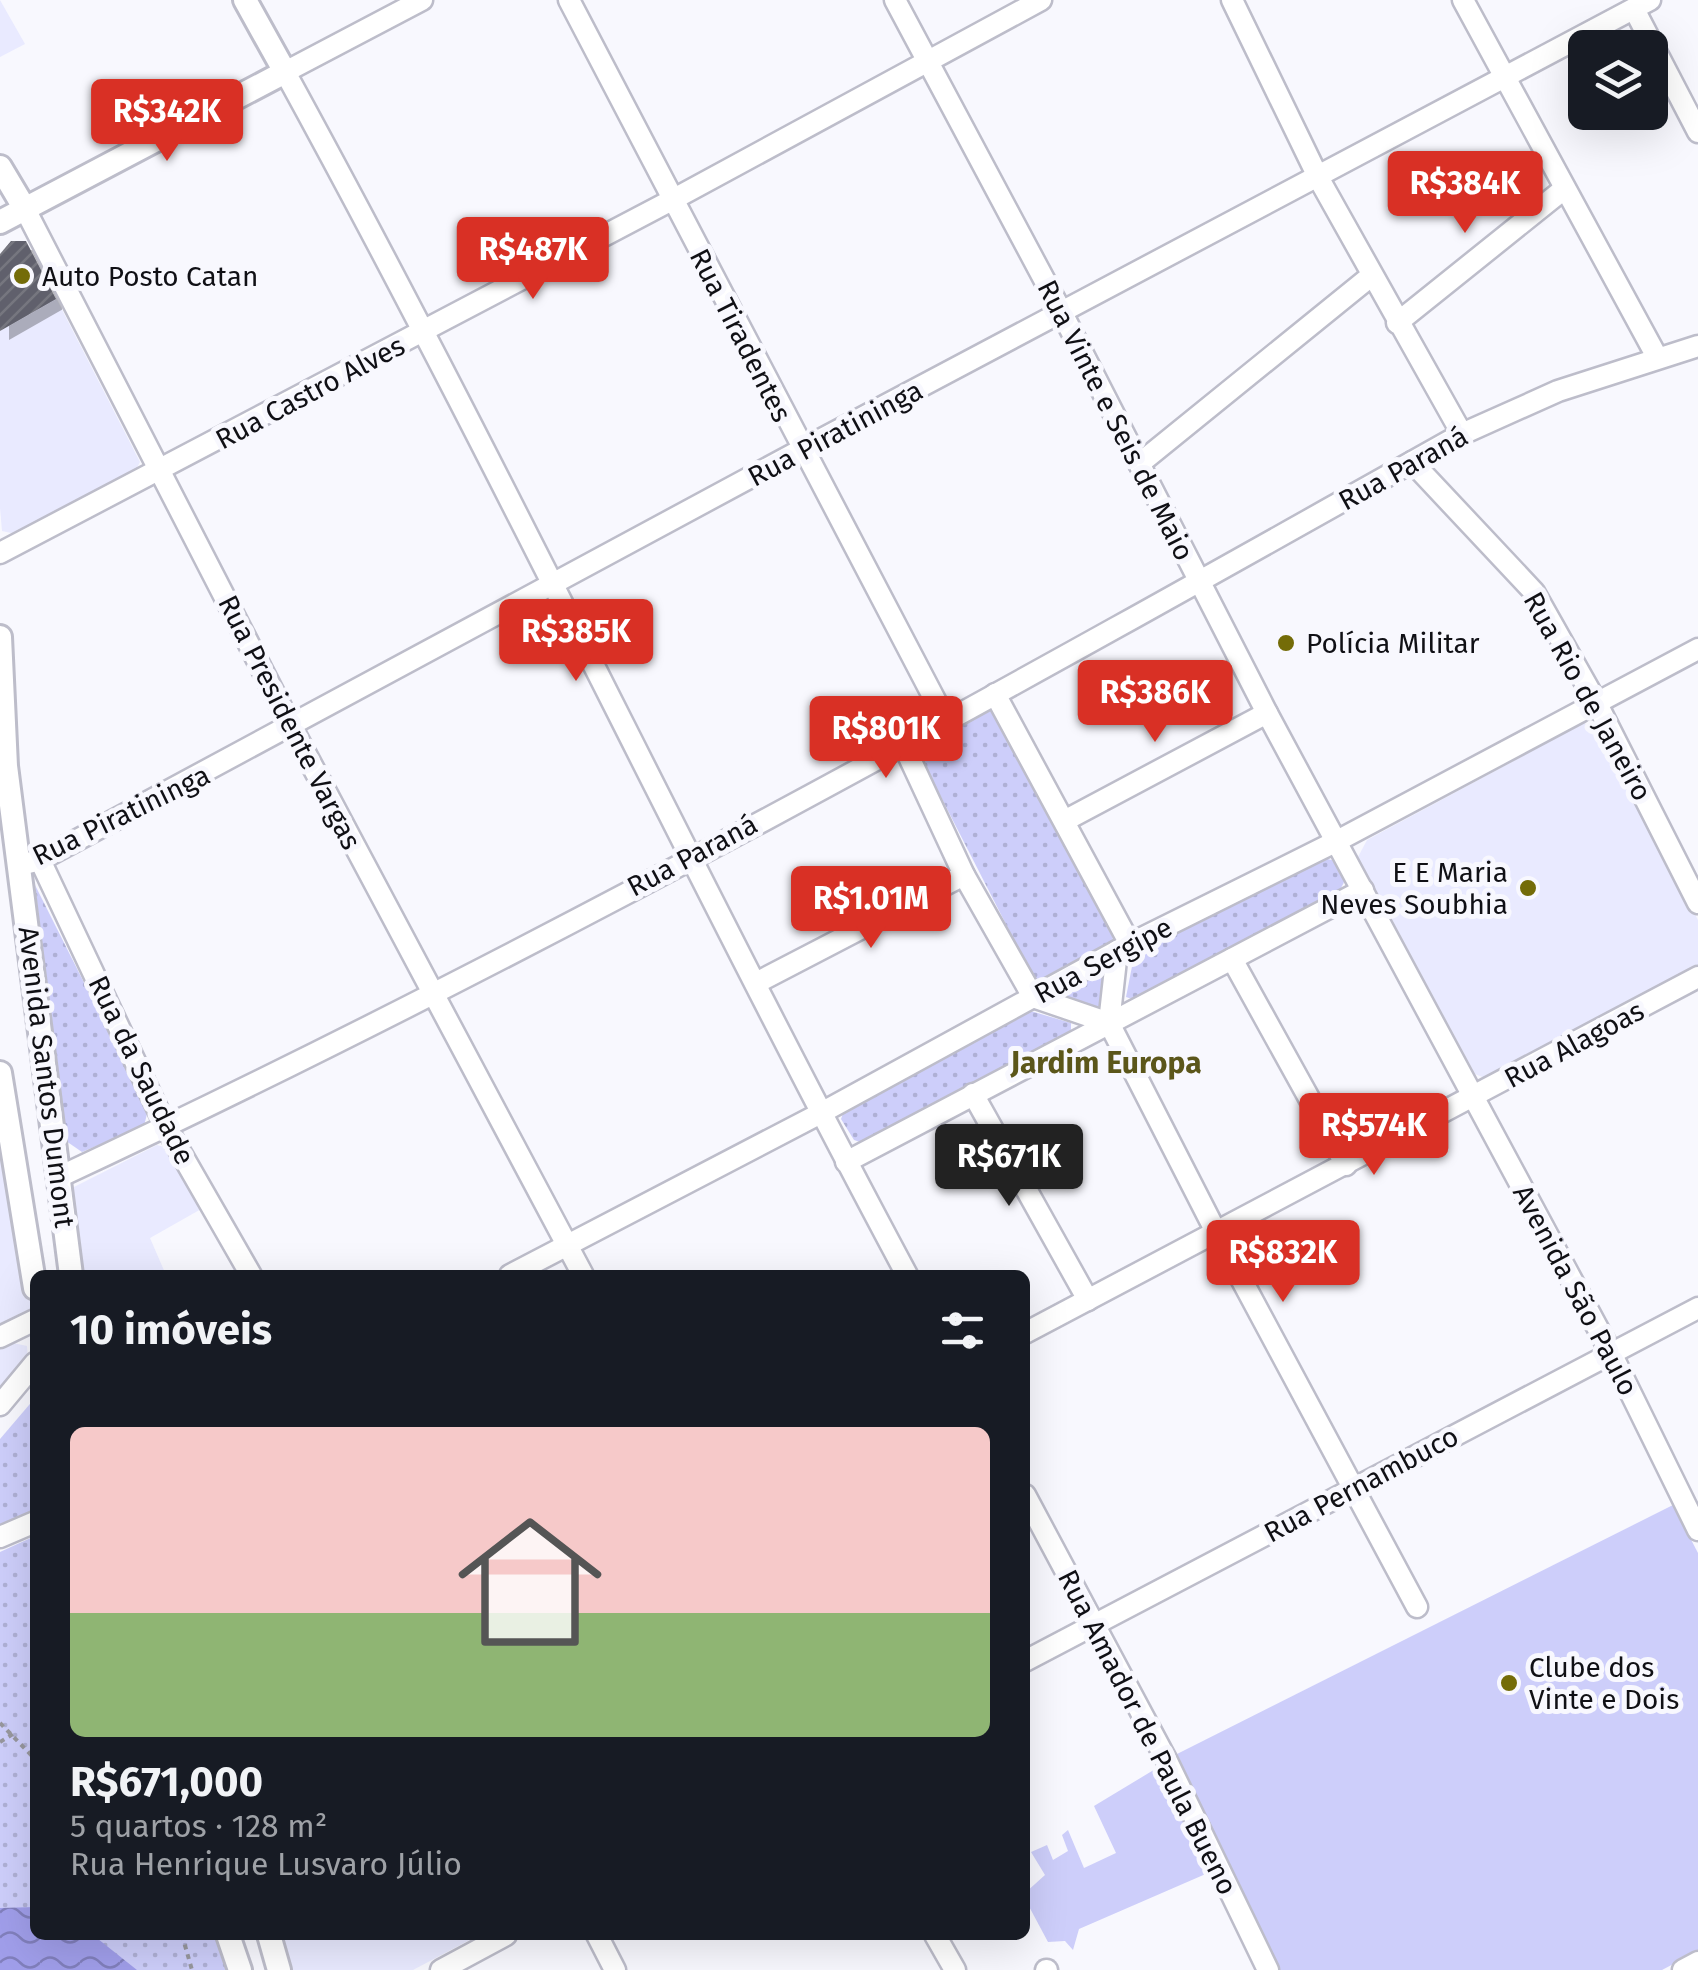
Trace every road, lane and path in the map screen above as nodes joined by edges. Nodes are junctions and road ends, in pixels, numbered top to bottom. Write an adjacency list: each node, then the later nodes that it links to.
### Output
1 (245, 0): 10 (street)
2 (422, 0): 10 (street)
3 (570, 0): 16 (street, Rua Tiradentes)
4 (895, 0): 9 (street, Rua Vinte e Seis de Maio)
5 (1041, 0): 9 (street, Rua Castro Alves)
6 (1232, 0): 14 (street)
7 (1463, 0): 11 (street)
8 (1642, 4): 11 (street, Rua Piratininga); 12 (street)
9 (926, 60): 16 (street, Rua Castro Alves); 20 (street, Rua Vinte e Seis de Maio)
10 (285, 72): 17 (street); 22 (street)
11 (1504, 78): 14 (street, Rua Piratininga); 15 (street)
12 (1698, 132)
13 (0, 167): 17 (street, Rua Presidente Vargas)
14 (1320, 179): 19 (street); 20 (street, Rua Piratininga)
15 (1564, 189): 21 (street); 24 (street)
16 (672, 200): 22 (street, Rua Castro Alves); 26 (street, Rua Tiradentes)
17 (25, 209): 18 (street); 29 (street, Rua Presidente Vargas)
18 (0, 222)
19 (1371, 276): 21 (street); 28 (street)
20 (1062, 313): 26 (street, Rua Piratininga); 28 (street, Rua Vinte e Seis de Maio)
21 (1398, 323): 25 (street)
22 (426, 330): 29 (street, Rua Castro Alves); 32 (street)
23 (1698, 346): 24 (street, Rua Paraná)
24 (1657, 357): 25 (street, Rua Paraná)
25 (1462, 434): 27 (street, Rua Paraná)
26 (801, 450): 32 (street, Rua Piratininga); 38 (street, Rua Tiradentes)
27 (1412, 462): 31 (street, Rua Paraná); 36 (street, Rua Rio de Janeiro)
28 (1139, 464): 31 (street, Rua Vinte e Seis de Maio)
29 (160, 472): 30 (street, Rua Castro Alves); 39 (street, Rua Presidente Vargas)
30 (0, 553)
31 (1198, 580): 35 (street, Rua Paraná); 37 (street, Rua Vinte e Seis de Maio)
32 (554, 584): 39 (street, Rua Piratininga); 44 (street)
33 (0, 637): 41 (street, Avenida Santos Dumont)
34 (1698, 649): 36 (street, Rua Sergipe)
35 (995, 694): 38 (street, Rua Paraná); 42 (street)
36 (1596, 702): 43 (street, Rua Sergipe); 48 (street, Rua Rio de Janeiro)
37 (1267, 713): 42 (street); 43 (street, Rua Vinte e Seis de Maio)
38 (946, 720): 40 (street, Rua Paraná)
39 (292, 728): 45 (street, Rua Piratininga); 53 (street, Rua Presidente Vargas)
40 (903, 744): 44 (street, Rua Paraná); 46 (street)
41 (3, 768): 45 (street, Avenida Santos Dumont)
42 (1066, 820): 49 (street)
43 (1337, 840): 47 (street, Avenida São Paulo); 49 (street, Rua Sergipe)
44 (690, 856): 52 (street); 53 (street, Rua Paraná)
45 (30, 862): 61 (street, Rua da Saudade); 64 (street, Avenida Santos Dumont)
46 (964, 876): 52 (street); 54 (street)
47 (1364, 890): 50 (street); 58 (street, Avenida São Paulo)
48 (1698, 903)
49 (1124, 948): 54 (street, Rua Sergipe); 55 (street)
50 (1232, 959): 55 (street); 63 (street)
51 (1698, 977): 58 (street, Rua Alagoas)
52 (756, 983): 60 (street)
53 (432, 994): 61 (street, Rua Paraná); 66 (street, Rua Presidente Vargas)
54 (1033, 996): 55 (street); 60 (street, Rua Sergipe)
55 (1109, 1023): 57 (street); 65 (street)
56 (0, 1073): 59 (street, Avenida Santos Dumont)
57 (973, 1094): 62 (street); 73 (street)
58 (1473, 1098): 63 (street, Rua Alagoas); 78 (street, Avenida São Paulo)
59 (2, 1109): 67 (street, Avenida Santos Dumont)
60 (822, 1113): 62 (street); 66 (street, Rua Sergipe)
61 (166, 1127): 64 (street, Rua Paraná); 69 (street, Rua da Saudade)
62 (846, 1162): 72 (street)
63 (1346, 1165): 65 (street, Rua Alagoas)
64 (58, 1177): 68 (street, Avenida Santos Dumont)
65 (1216, 1232): 73 (street, Rua Alagoas); 81 (street)
66 (567, 1245): 70 (street, Rua Sergipe); 71 (street, Rua Presidente Vargas)
67 (32, 1270)
68 (71, 1270)
69 (248, 1270)
70 (520, 1270)
71 (580, 1270)
72 (904, 1270)
73 (1088, 1300): 76 (street, Rua Alagoas)
74 (1698, 1308): 78 (street, Rua Pernambuco)
75 (30, 1322): 77 (street)
76 (1030, 1330)
77 (0, 1337)
78 (1611, 1353): 81 (street, Rua Pernambuco); 84 (street, Avenida São Paulo)
79 (30, 1369): 80 (street)
80 (0, 1406)
81 (1352, 1489): 86 (street); 87 (street, Rua Pernambuco)
82 (1030, 1504): 87 (street, Rua Amador de Paula Bueno)
83 (30, 1524): 85 (street)
84 (1698, 1530)
85 (0, 1536)
86 (1418, 1607)
87 (1094, 1624): 88 (street, Rua Pernambuco); 106 (street, Rua Amador de Paula Bueno)
88 (1030, 1657)
89 (0, 1723): 90 (path)
90 (13, 1734): 91 (path); 92 (path)
91 (0, 1742)
92 (30, 1754)
93 (183, 1940): 100 (path)
94 (230, 1940): 101 (street)
95 (270, 1940): 102 (street)
96 (497, 1940): 103 (street)
97 (600, 1940): 104 (street)
98 (938, 1940): 105 (street)
99 (1698, 1962): 107 (street)
100 (192, 1970)
101 (240, 1970)
102 (279, 1970)
103 (441, 1970)
104 (615, 1970)
105 (954, 1970)
106 (1268, 1970)
107 (1684, 1970)

